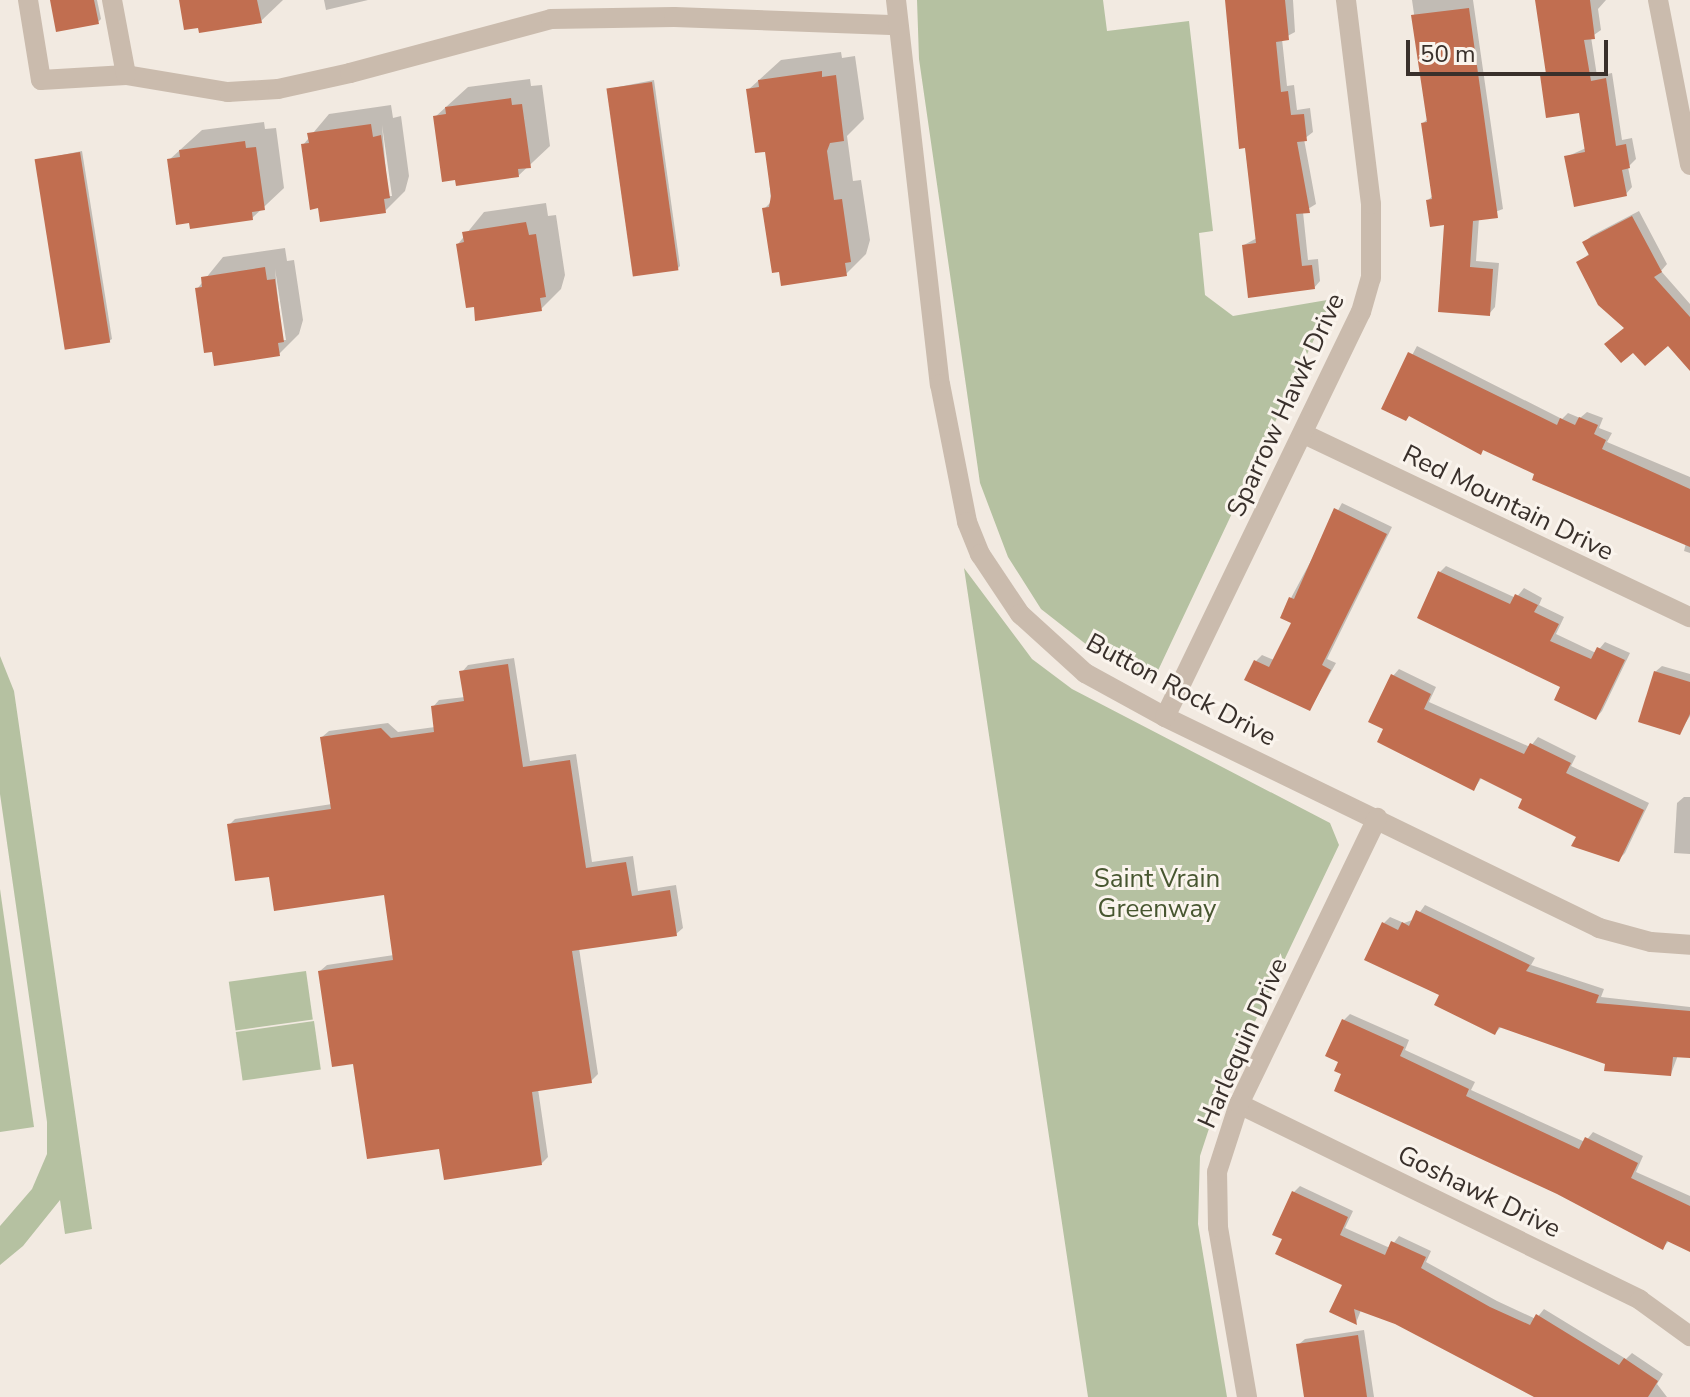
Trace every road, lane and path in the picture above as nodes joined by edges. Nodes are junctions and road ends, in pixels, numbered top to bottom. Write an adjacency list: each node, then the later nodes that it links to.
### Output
1 (28, 0): 9 (street)
2 (112, 0): 9 (street)
3 (896, 0): 6 (street, Button Rock Drive)
4 (1346, 0): 11 (street, Sparrow Hawk Drive)
5 (1658, 0): 8 (street)
6 (897, 25): 9 (street); 13 (street, Button Rock Drive)
7 (1690, 62): 8 (street)
8 (1669, 66): 10 (street)
9 (126, 75)
10 (1690, 165)
11 (1304, 434): 12 (street, Red Mountain Drive); 13 (street, Sparrow Hawk Drive)
12 (1690, 617)
13 (1165, 717): 14 (street, Button Rock Drive)
14 (1377, 818): 15 (street, Button Rock Drive); 16 (street, Harlequin Drive)
15 (1690, 945)
16 (1239, 1104): 17 (street, Goshawk Drive); 18 (street, Harlequin Drive)
17 (1690, 1336)
18 (1247, 1397)

